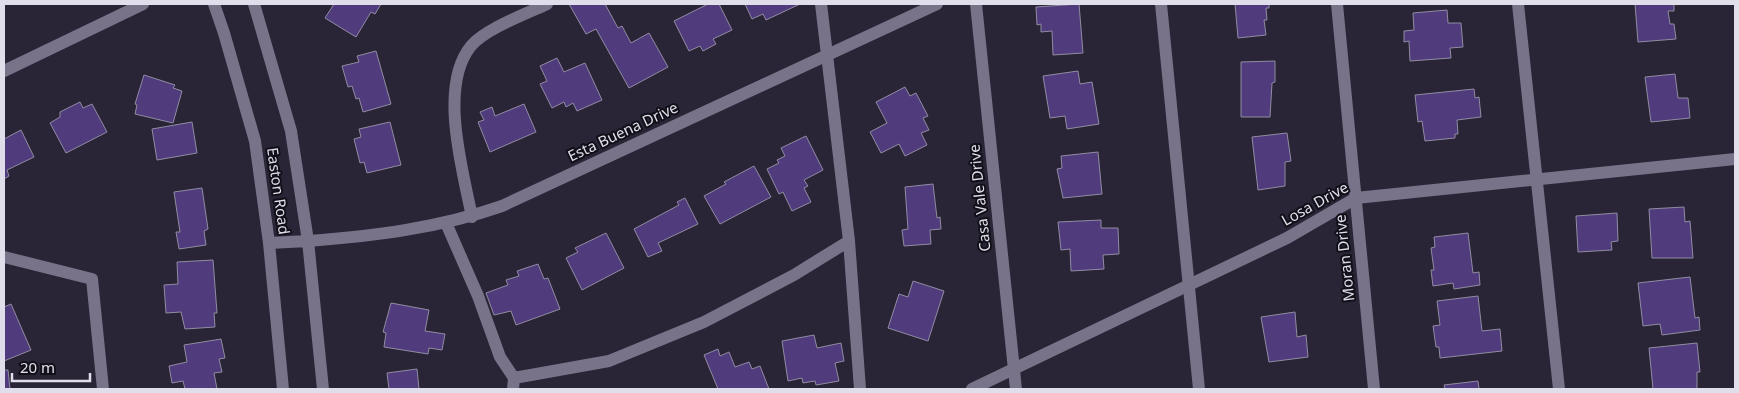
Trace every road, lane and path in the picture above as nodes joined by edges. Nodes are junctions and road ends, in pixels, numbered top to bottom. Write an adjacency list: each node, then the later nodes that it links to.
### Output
1 (143, 4): 12 (street)
2 (214, 4): 20 (street, Easton Road)
3 (254, 4): 18 (street, Easton Road)
4 (547, 4): 16 (street)
5 (821, 4): 11 (street)
6 (937, 4): 11 (street, Esta Buena Drive)
7 (976, 4): 23 (street, Casa Vale Drive)
8 (1161, 4): 22 (street)
9 (1337, 4): 15 (street, Moran Drive)
10 (1518, 4): 14 (street)
11 (826, 55): 16 (street, Esta Buena Drive); 19 (street)
12 (4, 71)
13 (1735, 160): 14 (street, Losa Drive)
14 (1536, 179): 15 (street, Losa Drive); 33 (street)
15 (1356, 198): 22 (street, Losa Drive); 32 (street, Moran Drive)
16 (472, 216): 17 (street, Esta Buena Drive)
17 (446, 223): 18 (street, Esta Buena Drive); 24 (street)
18 (308, 241): 20 (street, Esta Buena Drive); 27 (street, Easton Road)
19 (849, 241): 24 (street); 28 (street)
20 (270, 243): 26 (street, Easton Road)
21 (4, 257): 25 (street)
22 (1188, 286): 23 (street, Losa Drive); 31 (street)
23 (1014, 370): 29 (street, Losa Drive); 30 (street, Casa Vale Drive)
24 (514, 384)
25 (103, 389)
26 (283, 389)
27 (323, 389)
28 (860, 389)
29 (972, 389)
30 (1016, 389)
31 (1199, 389)
32 (1374, 389)
33 (1559, 389)

